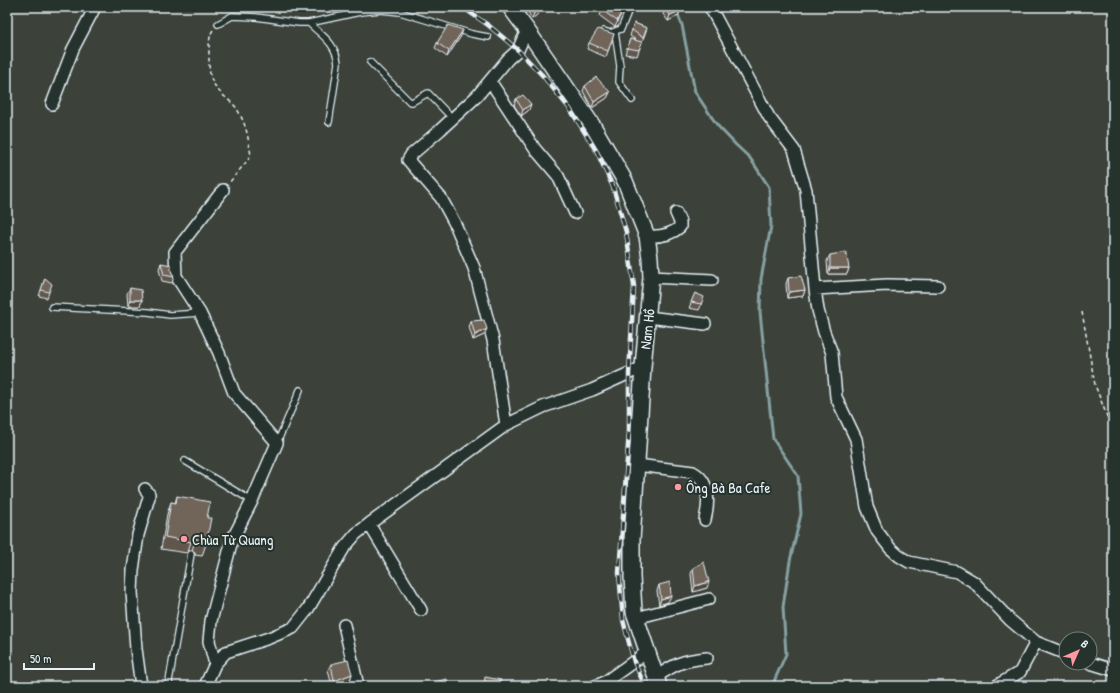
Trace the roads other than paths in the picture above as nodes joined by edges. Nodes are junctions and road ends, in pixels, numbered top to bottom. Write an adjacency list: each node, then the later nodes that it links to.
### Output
1 (95, 7): 14 (street)
2 (510, 7): 7 (street, Nam Hồ)
3 (630, 7): 9 (lane)
4 (710, 7): 24 (street)
5 (308, 23): 6 (lane); 10 (lane); 16 (lane)
6 (218, 24)
7 (528, 30): 12 (street); 20 (street, Nam Hồ)
8 (600, 30): 9 (lane)
9 (615, 32): 13 (lane)
10 (488, 37)
11 (370, 62): 15 (lane)
12 (490, 81): 15 (street); 18 (street)
13 (632, 100)
14 (52, 104)
15 (453, 119): 31 (street)
16 (329, 122)
17 (223, 190): 26 (street)
18 (574, 213)
19 (676, 213): 20 (street)
20 (646, 236): 21 (street, Nam Hồ)
21 (651, 277): 22 (street); 27 (street, Nam Hồ)
22 (712, 280)
23 (938, 286): 24 (street)
24 (815, 289): 44 (street)
25 (52, 307): 26 (lane)
26 (200, 313): 32 (street)
27 (648, 317): 28 (street); 29 (street, Nam Hồ)
28 (705, 324)
29 (643, 367): 31 (street); 34 (street, Nam Hồ)
30 (300, 390): 32 (lane)
31 (506, 425): 38 (street)
32 (277, 443): 36 (street)
33 (185, 461): 36 (lane)
34 (637, 465): 37 (street); 42 (street, Nam Hồ)
35 (145, 489): 52 (street)
36 (252, 501): 48 (street)
37 (705, 520)
38 (369, 524): 41 (street); 48 (street)
39 (191, 554): 53 (lane)
40 (708, 599): 42 (street)
41 (421, 610)
42 (636, 618): 46 (street, Nam Hồ)
43 (344, 625): 55 (street)
44 (1036, 642): 45 (street); 57 (street)
45 (1058, 651)
46 (647, 652): 51 (street, Nam Hồ); 56 (street)
47 (707, 658): 51 (street)
48 (215, 664): 54 (street)
49 (1098, 665): 50 (street)
50 (1113, 670)
51 (657, 682)
52 (141, 686)
53 (170, 686)
54 (205, 686)
55 (358, 686)
56 (595, 686)
57 (996, 686)

